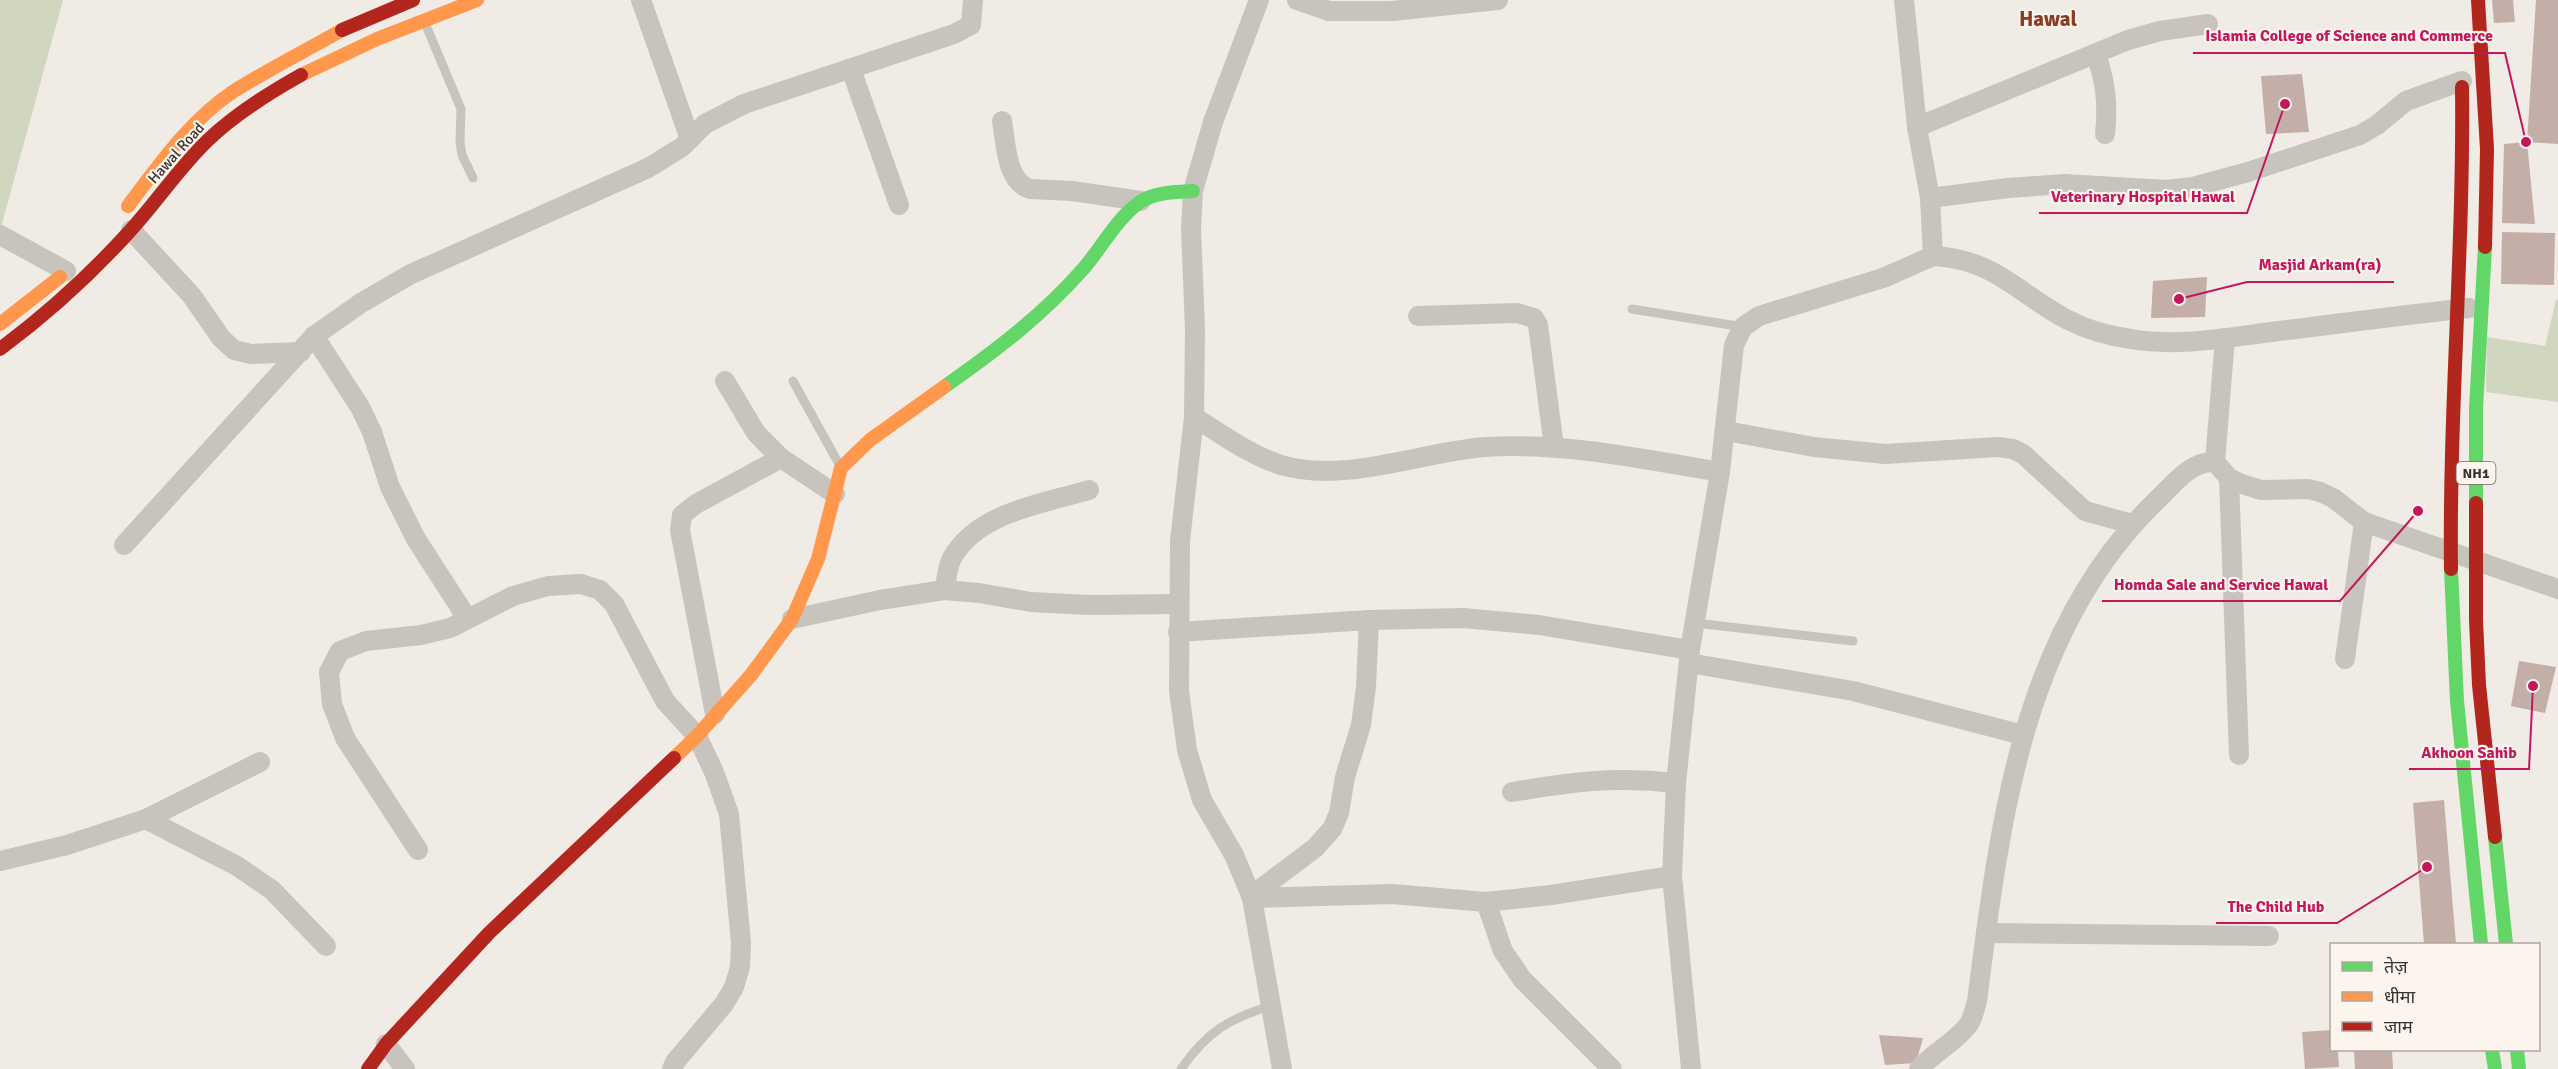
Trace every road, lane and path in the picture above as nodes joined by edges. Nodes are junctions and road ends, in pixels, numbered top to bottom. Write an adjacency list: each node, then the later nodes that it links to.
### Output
1 (413, 0): 24 (main road, Hawal Road)
2 (477, 0): 10 (main road, Hawal Road)
3 (641, 0): 18 (street)
4 (973, 0): 13 (street)
5 (1259, 0): 20 (street)
6 (1298, 0): 7 (street)
7 (1498, 0)
8 (1904, 0): 16 (street)
9 (2478, 0): 29 (main road, NH1)
10 (424, 21): 19 (lane); 24 (main road, Hawal Road)
11 (2208, 24): 12 (street)
12 (2096, 55): 16 (street); 17 (street)
13 (851, 69): 18 (street); 23 (street)
14 (2461, 75): 21 (street); 31 (main road, NH1)
15 (1002, 121): 22 (street)
16 (1917, 127): 21 (street)
17 (2105, 134)
18 (690, 139): 35 (street)
19 (473, 178)
20 (1193, 191): 22 (main road); 41 (street)
21 (1930, 198): 27 (street)
22 (1141, 201): 46 (main road)
23 (899, 205)
24 (124, 228): 25 (main road); 37 (main road, Hawal Road); 38 (street)
25 (107, 231)
26 (0, 234): 28 (street)
27 (1933, 256): 34 (street); 36 (street)
28 (73, 265): 33 (main road)
29 (2482, 307): 31 (street); 55 (main road, NH1)
30 (1632, 309): 34 (lane)
31 (2458, 309): 36 (street); 54 (main road, NH1)
32 (1418, 316): 43 (street)
33 (0, 324)
34 (1743, 327): 42 (street)
35 (314, 336): 38 (street); 59 (street)
36 (2225, 338): 45 (street)
37 (0, 349)
38 (301, 352): 53 (street)
39 (725, 381): 44 (street)
40 (794, 381): 46 (lane)
41 (1194, 417): 43 (street); 58 (street)
42 (1726, 431): 47 (street); 52 (street)
43 (1554, 447): 47 (street)
44 (781, 458): 50 (street); 67 (street)
45 (2215, 462): 48 (street); 52 (street)
46 (841, 468): 50 (main road)
47 (1720, 472): 62 (street)
48 (2229, 478): 51 (street); 70 (street)
49 (1089, 490): 57 (street)
50 (835, 494): 60 (main road)
51 (2364, 522): 54 (street); 66 (street)
52 (2132, 524): 68 (street)
53 (124, 545)
54 (2451, 553): 55 (street); 82 (main road, NH1)
55 (2476, 561): 56 (street); 83 (main road, NH1)
56 (2558, 589)
57 (944, 590): 58 (street); 60 (street)
58 (1178, 604): 63 (street)
59 (467, 618): 69 (street); 75 (street)
60 (792, 620): 67 (main road)
61 (1369, 620): 63 (street); 65 (street); 78 (street)
62 (1695, 623): 64 (lane); 65 (street)
63 (1178, 632): 78 (street)
64 (1853, 641)
65 (1689, 657): 68 (street); 72 (street)
66 (2345, 659)
67 (715, 714): 69 (main road)
68 (2023, 735): 80 (street)
69 (697, 736): 86 (main road); 91 (street)
70 (2239, 755)
71 (260, 762): 74 (street)
72 (1676, 783): 73 (street); 77 (street)
73 (1512, 792)
74 (146, 819): 76 (street); 84 (street)
75 (418, 850)
76 (0, 861)
77 (1672, 876): 79 (street); 95 (street)
78 (1252, 897): 79 (street); 85 (street)
79 (1486, 902): 94 (street)
80 (1986, 933): 81 (street); 96 (street)
81 (2269, 936)
82 (2481, 943)
83 (2506, 943)
84 (326, 946)
85 (1270, 1006): 92 (lane); 93 (street)
86 (386, 1044): 89 (main road); 90 (street)
87 (2492, 1051): 97 (main road)
88 (2517, 1051): 98 (main road)
89 (368, 1069)
90 (405, 1069)
91 (672, 1069)
92 (1181, 1069)
93 (1281, 1069)
94 (1612, 1069)
95 (1691, 1069)
96 (1919, 1069)
97 (2494, 1069)
98 (2519, 1069)

